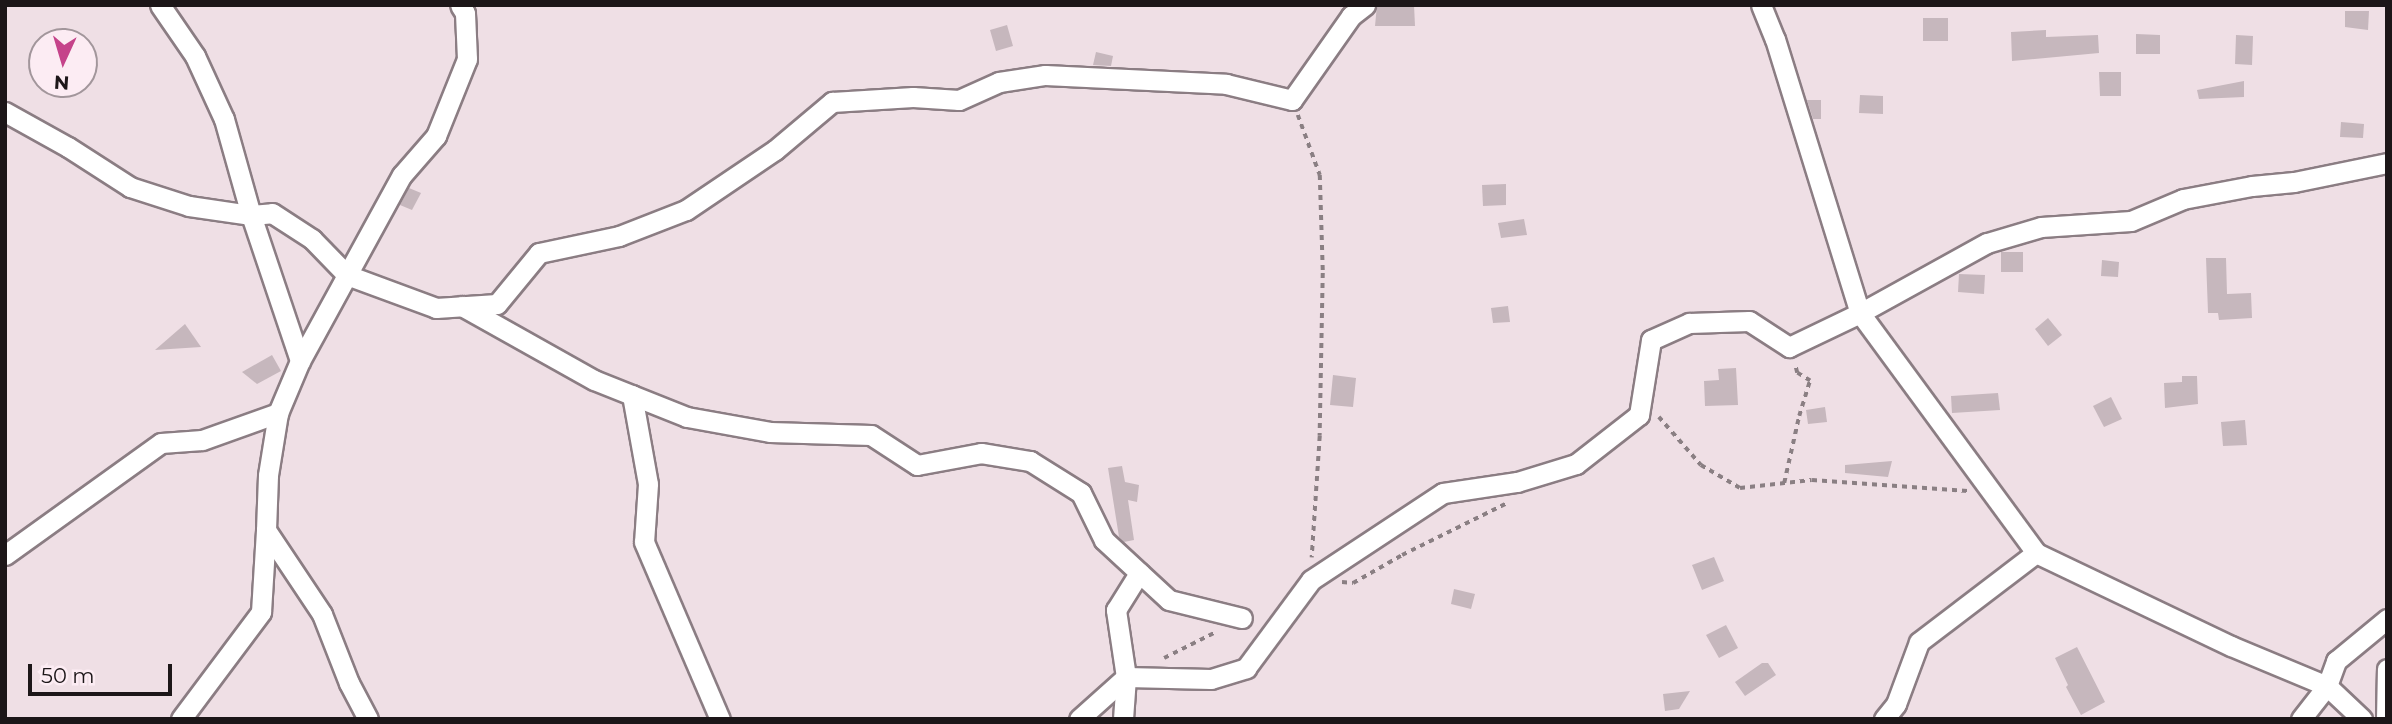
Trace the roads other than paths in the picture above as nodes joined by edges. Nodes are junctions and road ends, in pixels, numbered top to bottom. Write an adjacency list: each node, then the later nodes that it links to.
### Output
1 (160, 5): 7 (street)
2 (460, 5): 8 (street)
3 (1365, 5): 9 (street)
4 (1761, 5): 10 (street)
5 (5, 112): 7 (street)
6 (2387, 163): 10 (street)
7 (251, 215): 8 (street); 11 (street)
8 (347, 275): 9 (street); 11 (street)
9 (462, 306): 12 (street)
10 (1860, 313): 15 (street); 21 (street)
11 (300, 362): 13 (street)
12 (632, 395): 17 (street); 25 (street)
13 (278, 413): 14 (street); 16 (street)
14 (266, 530): 23 (street); 24 (street)
15 (2036, 553): 22 (street); 28 (street)
16 (5, 555)
17 (1139, 573): 18 (street); 21 (street)
18 (1242, 618)
19 (2387, 619): 22 (street)
20 (2387, 669): 31 (street)
21 (1126, 677): 26 (street); 27 (street)
22 (2327, 686): 29 (street); 30 (street)
23 (181, 719)
24 (368, 719)
25 (720, 719)
26 (1079, 719)
27 (1123, 719)
28 (1884, 719)
29 (2301, 719)
30 (2362, 719)
31 (2386, 719)

